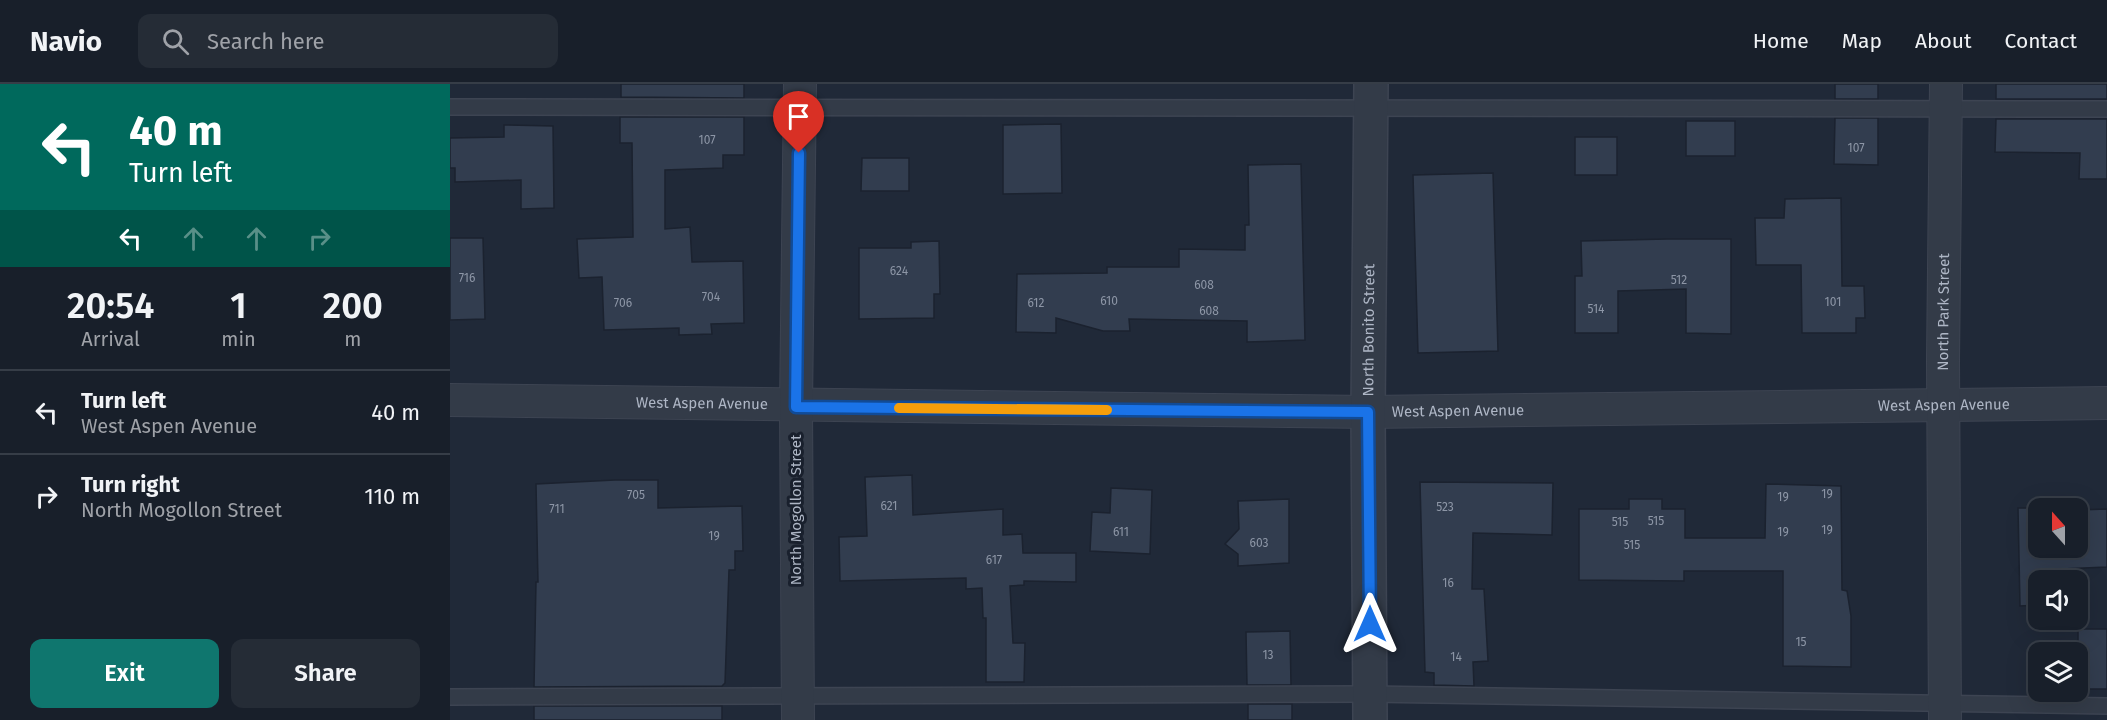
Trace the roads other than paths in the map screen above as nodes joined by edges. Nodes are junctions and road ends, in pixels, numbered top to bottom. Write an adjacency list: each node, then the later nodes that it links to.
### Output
1 (800, 95): 2 (lane); 4 (lane); 9 (street, North Mogollon Street)
2 (1371, 95): 3 (lane); 10 (street, North Bonito Street)
3 (1946, 96): 5 (lane); 7 (street, North Park Street)
4 (450, 107)
5 (2107, 109)
6 (450, 400): 9 (street, West Aspen Avenue)
7 (1943, 404): 8 (street, West Aspen Avenue); 10 (street, West Aspen Avenue); 15 (street, North Park Street)
8 (2107, 404)
9 (796, 407): 10 (street, West Aspen Avenue); 14 (street, North Mogollon Street)
10 (1368, 412): 13 (street, North Bonito Street)
11 (450, 697): 14 (lane)
12 (2107, 705): 15 (lane)
13 (1370, 707): 14 (lane); 15 (lane)
14 (797, 708)
15 (1945, 712)

